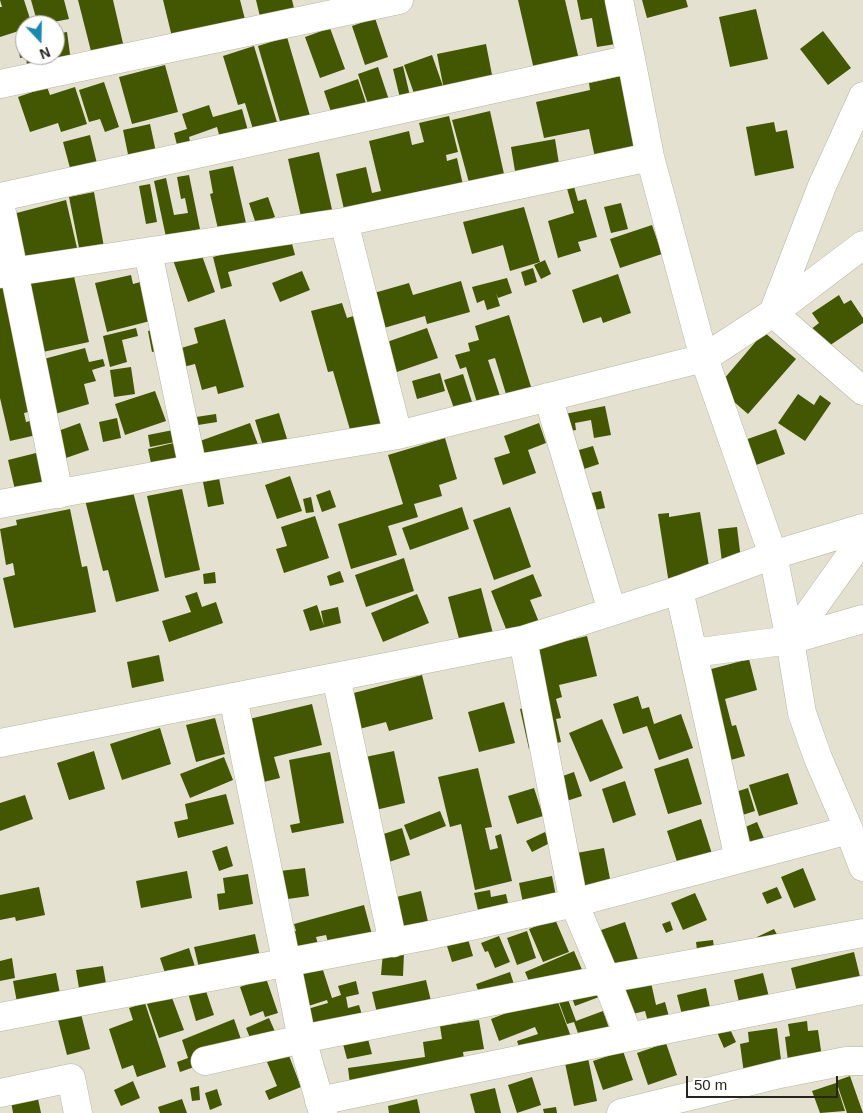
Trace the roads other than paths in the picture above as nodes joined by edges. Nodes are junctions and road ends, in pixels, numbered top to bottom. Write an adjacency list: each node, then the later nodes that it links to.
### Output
1 (399, 0): 4 (street)
2 (619, 0): 3 (street)
3 (631, 59): 6 (street); 7 (street)
4 (0, 84)
5 (863, 96): 13 (street)
6 (650, 157): 9 (street); 14 (street)
7 (0, 197)
8 (0, 202): 12 (street)
9 (344, 222): 11 (street); 17 (street)
10 (863, 245): 13 (street)
11 (148, 252): 12 (street); 18 (street)
12 (7, 273): 19 (street)
13 (773, 313): 14 (street); 15 (street)
14 (704, 358): 16 (street); 23 (street)
15 (863, 392)
16 (548, 397): 17 (street); 25 (street)
17 (398, 435): 18 (street)
18 (193, 469): 19 (street)
19 (59, 494): 20 (street)
20 (0, 504)
21 (863, 528): 23 (street)
22 (863, 538): 28 (street)
23 (773, 555): 24 (street); 28 (street)
24 (679, 590): 25 (street); 29 (street)
25 (612, 611): 27 (street)
26 (863, 619): 28 (street)
27 (523, 640): 30 (street); 36 (street)
28 (790, 640): 29 (street); 33 (street)
29 (693, 653): 34 (street)
30 (336, 677): 31 (street); 38 (street)
31 (233, 697): 32 (street); 39 (street)
32 (0, 743)
33 (849, 830): 34 (street); 35 (street)
34 (739, 859): 36 (street)
35 (863, 867)
36 (574, 902): 38 (street); 40 (street)
37 (863, 933): 40 (street)
38 (393, 943): 39 (street)
39 (286, 964): 42 (street); 44 (street)
40 (606, 979): 43 (street); 44 (street)
41 (863, 990): 43 (street)
42 (0, 1017)
43 (629, 1037): 48 (street)
44 (302, 1039): 46 (street); 48 (street)
45 (863, 1061): 50 (street)
46 (205, 1062)
47 (0, 1093): 49 (street)
48 (321, 1107)
49 (78, 1113)
50 (621, 1113)

